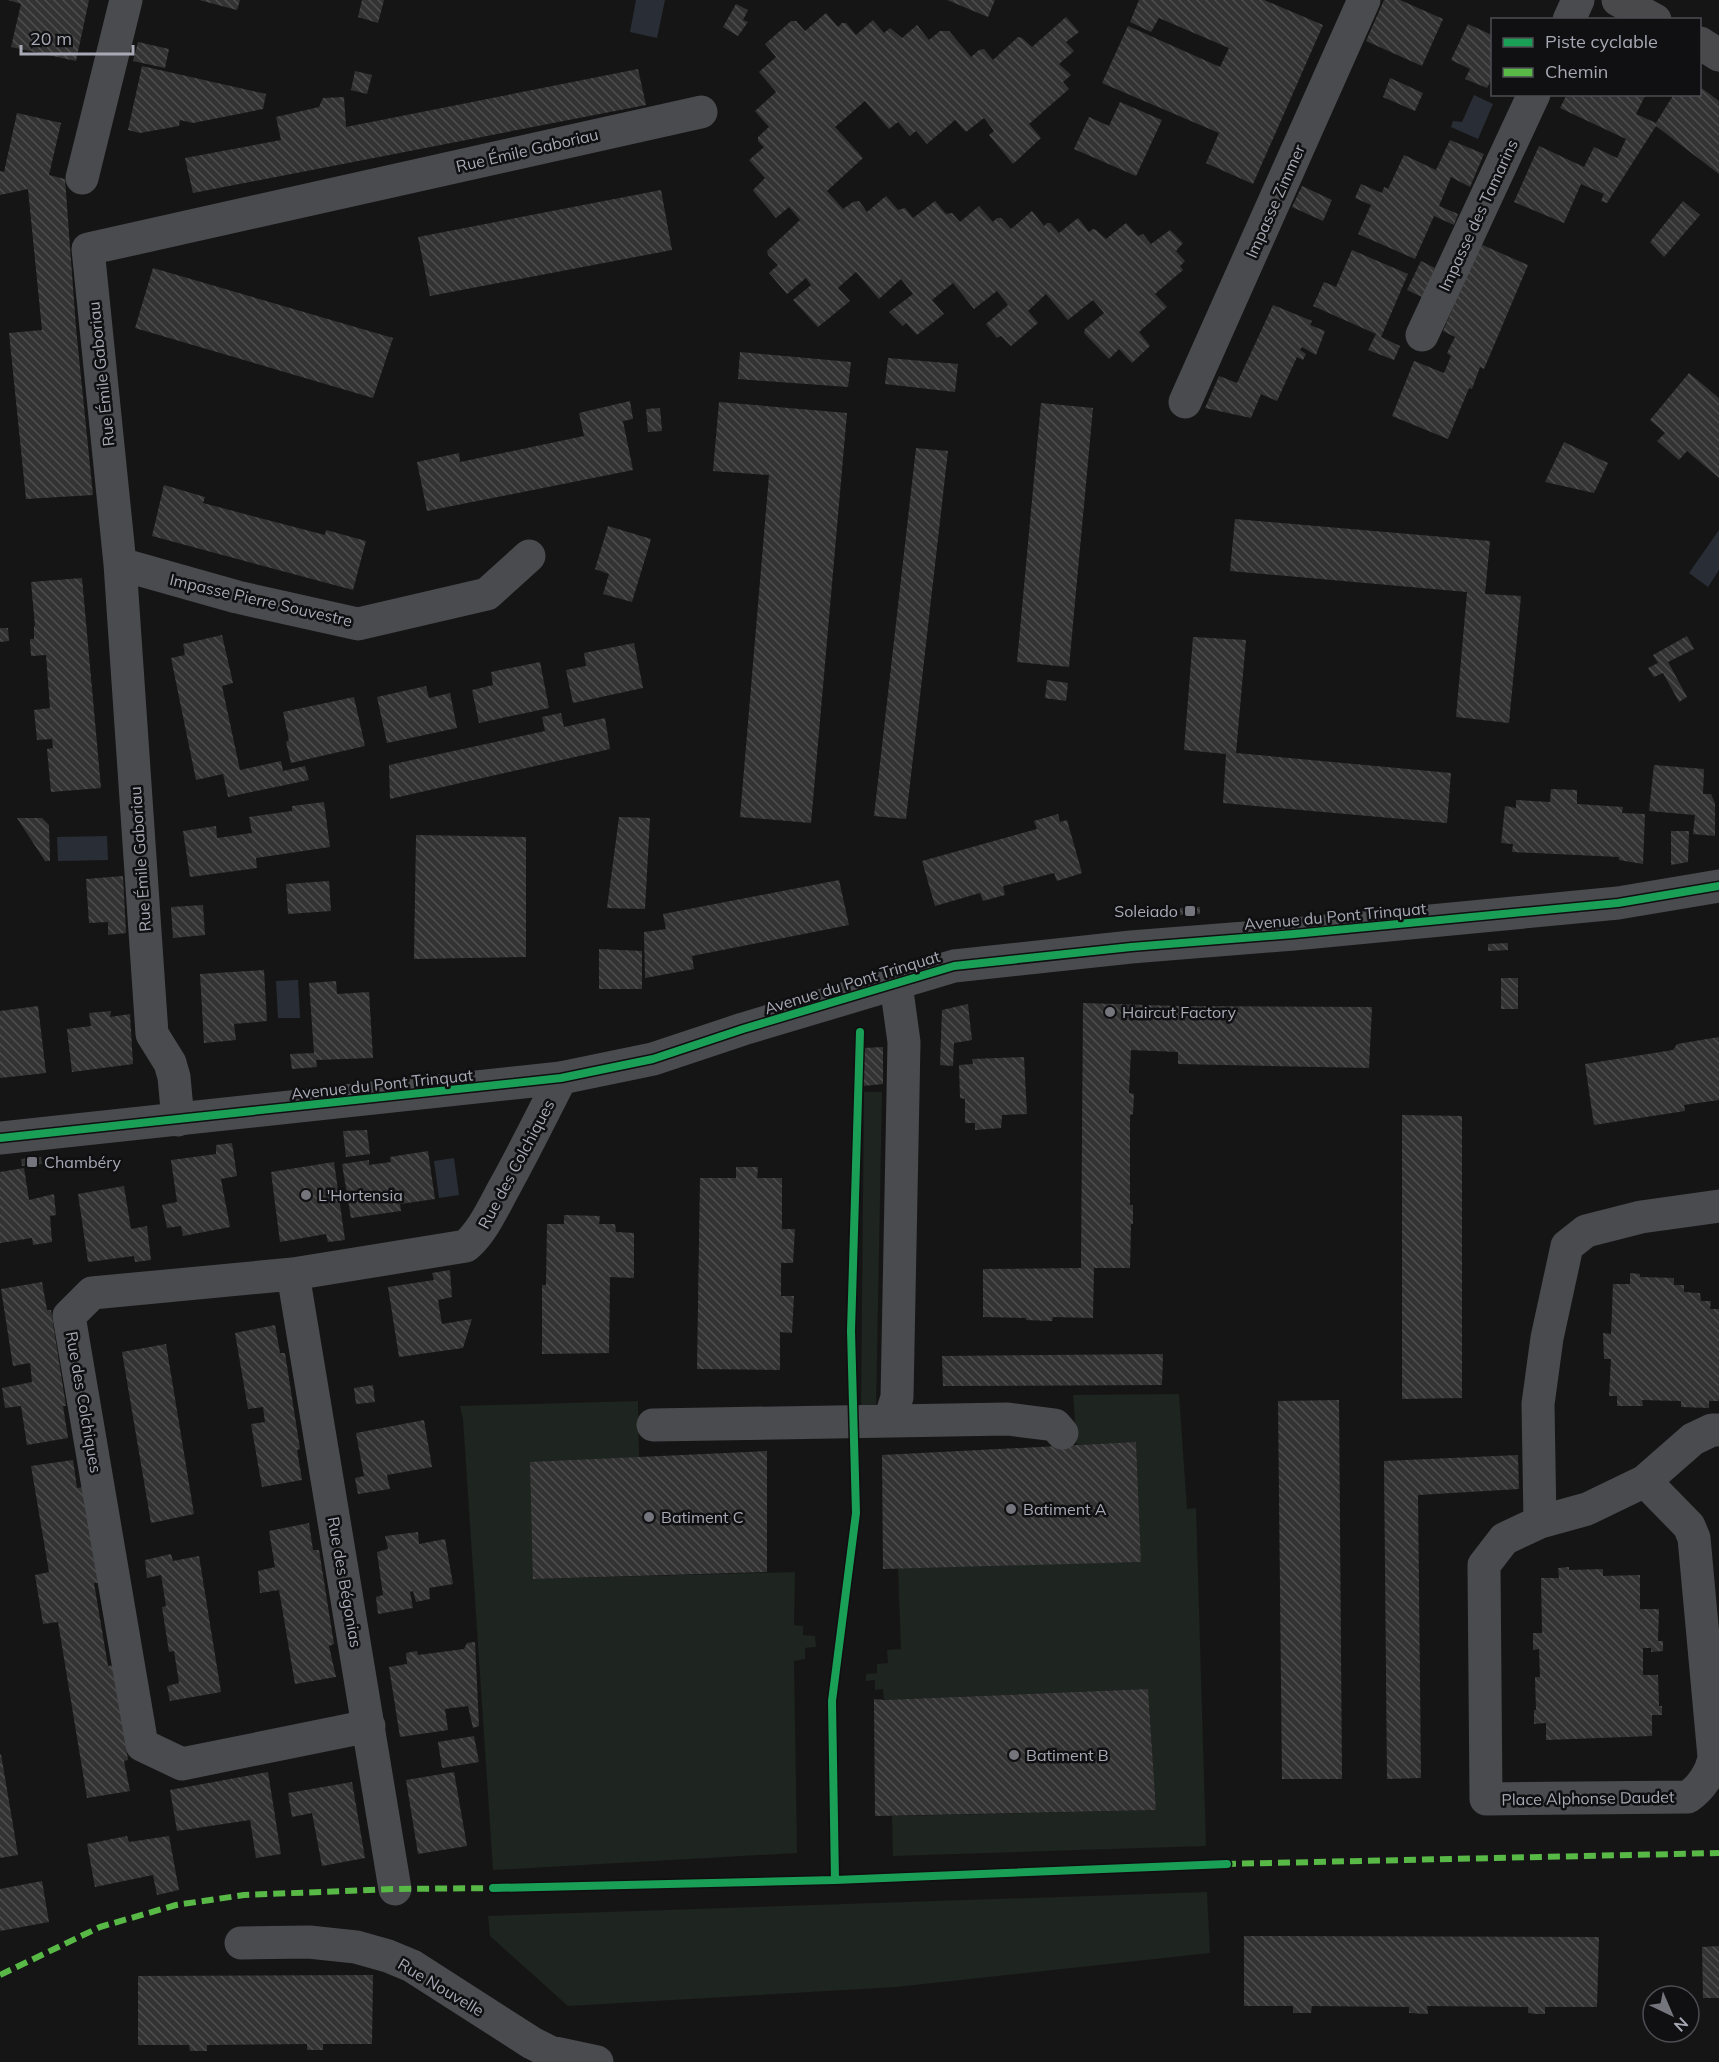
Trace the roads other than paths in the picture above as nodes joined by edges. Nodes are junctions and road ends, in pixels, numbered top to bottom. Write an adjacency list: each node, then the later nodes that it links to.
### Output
1 (126, 0): 11 (street)
2 (1364, 0): 13 (street, Impasse Zimmer)
3 (1578, 0): 5 (street)
4 (1618, 0): 6 (main road)
5 (1570, 18)
6 (1651, 18)
7 (1701, 44): 8 (main road)
8 (1719, 55)
9 (1533, 96): 12 (street, Impasse des Tamarins)
10 (701, 112): 15 (street, Rue Émile Gaboriau)
11 (82, 178)
12 (1422, 334)
13 (1185, 402)
14 (529, 556): 15 (street, Impasse Pierre Souvestre)
15 (120, 564): 19 (street, Rue Émile Gaboriau)
16 (1719, 886): 17 (street, Avenue du Pont Trinquat)
17 (896, 984): 18 (street, Avenue du Pont Trinquat); 23 (street)
18 (561, 1078): 19 (street, Avenue du Pont Trinquat); 22 (street, Rue des Colchiques)
19 (178, 1120): 20 (street, Avenue du Pont Trinquat)
20 (0, 1138)
21 (1719, 1206): 28 (street)
22 (293, 1275): 29 (street, Rue des Bégonias); 29 (street, Rue des Colchiques)
23 (890, 1420): 24 (street); 26 (street)
24 (653, 1425)
25 (1719, 1431): 27 (street, Place Alphonse Daudet)
26 (1062, 1432)
27 (1645, 1480): 28 (street, Place Alphonse Daudet); 28 (street, Place Alphonse Daudet)
28 (1540, 1522)
29 (369, 1726): 30 (street, Rue des Bégonias)
30 (395, 1889)
31 (241, 1943): 32 (street, Rue Nouvelle)
32 (597, 2062)

